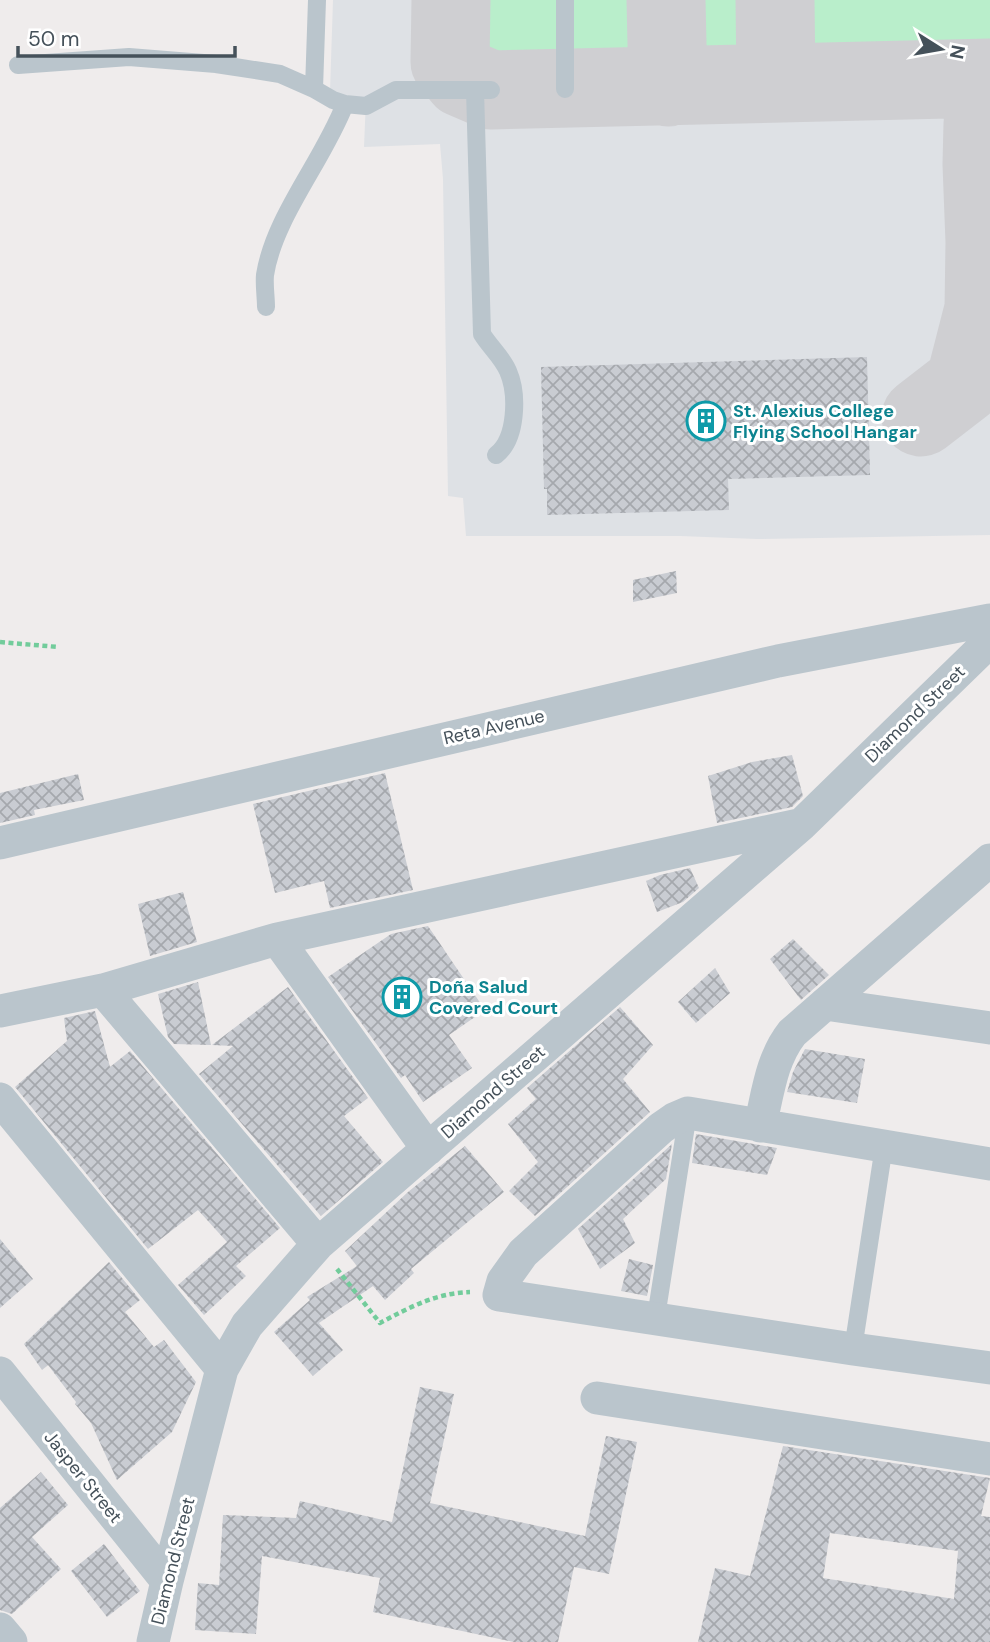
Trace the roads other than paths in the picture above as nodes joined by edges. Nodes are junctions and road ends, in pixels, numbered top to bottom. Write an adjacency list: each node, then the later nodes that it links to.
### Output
1 (317, 0): 4 (lane)
2 (565, 0): 5 (lane)
3 (18, 65): 4 (lane)
4 (314, 89): 6 (lane)
5 (565, 89)
6 (345, 104): 7 (lane); 8 (lane)
7 (266, 307)
8 (496, 456)
9 (990, 620): 12 (street, Reta Avenue)
10 (990, 641): 11 (street, Diamond Street)
11 (802, 824): 14 (street); 23 (street, Diamond Street)
12 (0, 843)
13 (990, 860): 16 (street)
14 (277, 939): 15 (street); 23 (street)
15 (103, 990): 17 (street); 25 (street)
16 (825, 1004): 18 (street); 21 (street)
17 (0, 1010)
18 (990, 1028)
19 (0, 1099): 29 (street)
20 (688, 1113): 21 (street); 26 (lane); 26 (street)
21 (760, 1126): 22 (street)
22 (884, 1146): 24 (street); 27 (lane)
23 (428, 1149): 25 (street, Diamond Street)
24 (990, 1164)
25 (318, 1244): 29 (street, Diamond Street)
26 (656, 1317): 27 (street)
27 (853, 1349): 28 (street)
28 (990, 1367)
29 (222, 1369): 33 (street, Diamond Street)
30 (0, 1373): 33 (street, Jasper Street)
31 (597, 1398): 32 (street)
32 (990, 1459)
33 (167, 1581): 36 (street, Diamond Street)
34 (0, 1629): 35 (street)
35 (11, 1642)
36 (153, 1642)

